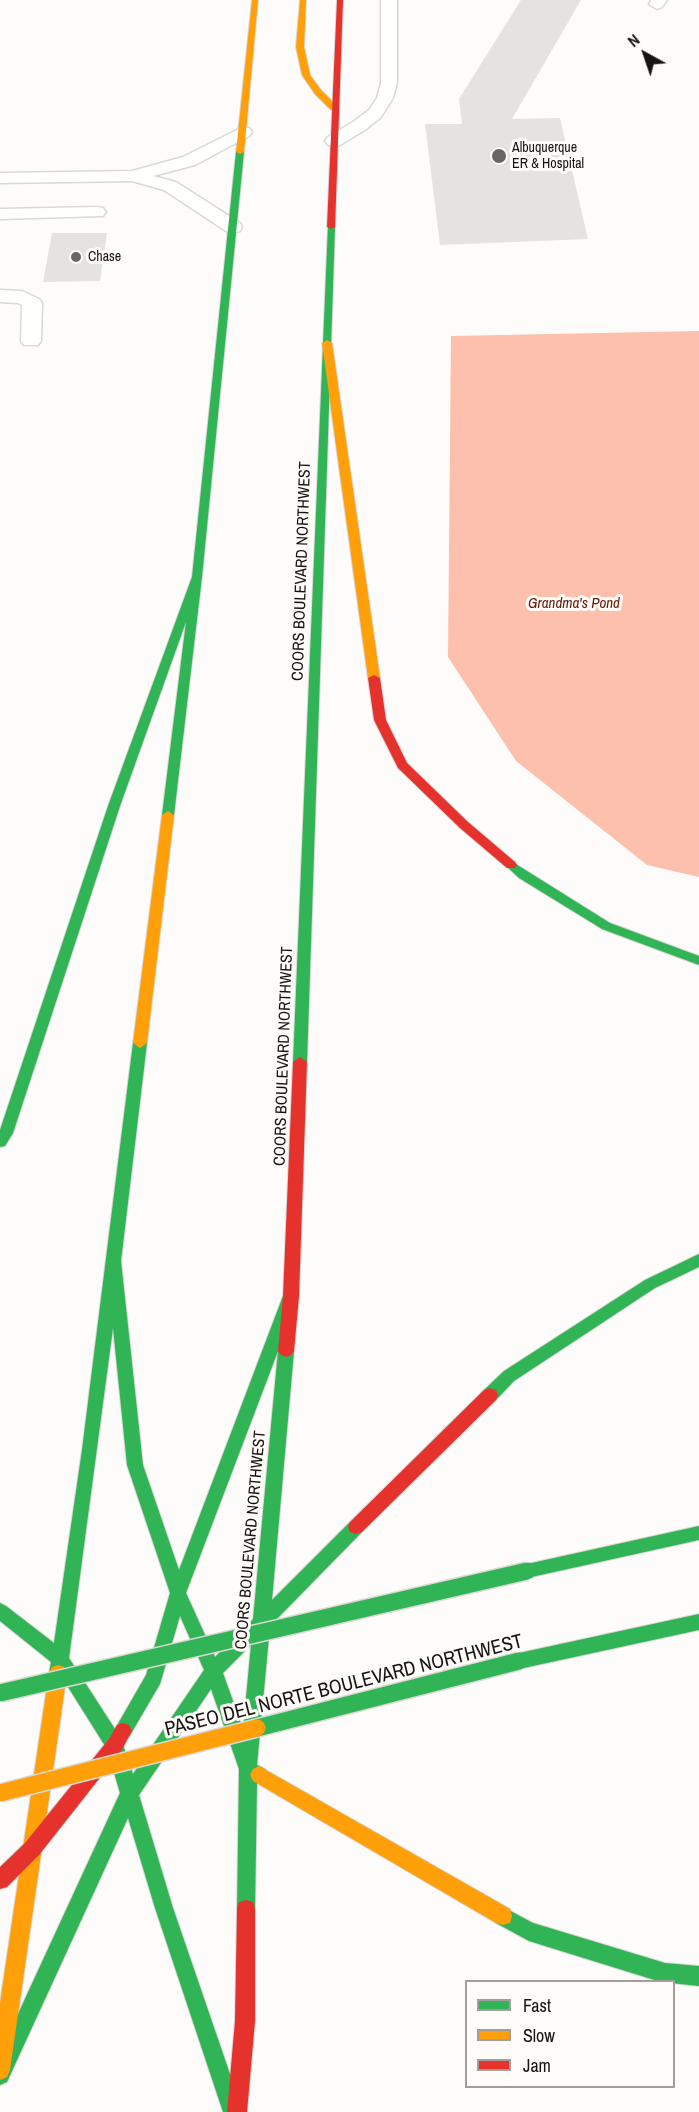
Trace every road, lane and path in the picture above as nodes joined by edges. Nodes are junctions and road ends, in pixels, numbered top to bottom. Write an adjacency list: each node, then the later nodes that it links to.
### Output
1 (255, 0): 6 (main road)
2 (303, 0): 5 (main road)
3 (340, 0): 5 (main road, COORS BOULEVARD NORTHWEST)
4 (389, 0): 7 (lane)
5 (334, 108): 7 (main road, COORS BOULEVARD NORTHWEST)
6 (243, 132): 8 (lane); 12 (main road)
7 (334, 141): 15 (main road, COORS BOULEVARD NORTHWEST)
8 (132, 176): 9 (lane); 12 (lane)
9 (0, 178)
10 (97, 212): 11 (lane)
11 (0, 214)
12 (233, 227): 16 (main road)
13 (0, 296): 14 (lane)
14 (31, 341)
15 (327, 343): 17 (main road); 21 (main road, COORS BOULEVARD NORTHWEST)
16 (197, 577): 18 (main road); 19 (main road)
17 (699, 961)
18 (0, 1142)
19 (113, 1260): 23 (main road); 27 (main road)
20 (699, 1260): 25 (main road)
21 (291, 1296): 23 (main road); 25 (main road, COORS BOULEVARD NORTHWEST)
22 (699, 1533): 29 (main road, bridge)
23 (178, 1593): 28 (main road); 30 (main road)
24 (0, 1611): 27 (main road)
25 (260, 1621): 28 (main road); 31 (main road, COORS BOULEVARD NORTHWEST)
26 (699, 1622): 33 (main road, PASEO DEL NORTE BOULEVARD NORTHWEST, bridge)
27 (60, 1659): 30 (main road); 34 (main road)
28 (213, 1671): 31 (main road); 32 (main road)
29 (0, 1693)
30 (114, 1745): 32 (main road); 34 (main road)
31 (248, 1769): 36 (main road); 39 (main road, COORS BOULEVARD NORTHWEST)
32 (130, 1792): 38 (main road); 39 (main road)
33 (0, 1793)
34 (32, 1850): 35 (main road); 37 (main road)
35 (0, 1880)
36 (699, 1976)
37 (0, 2070)
38 (0, 2075)
39 (235, 2112)

